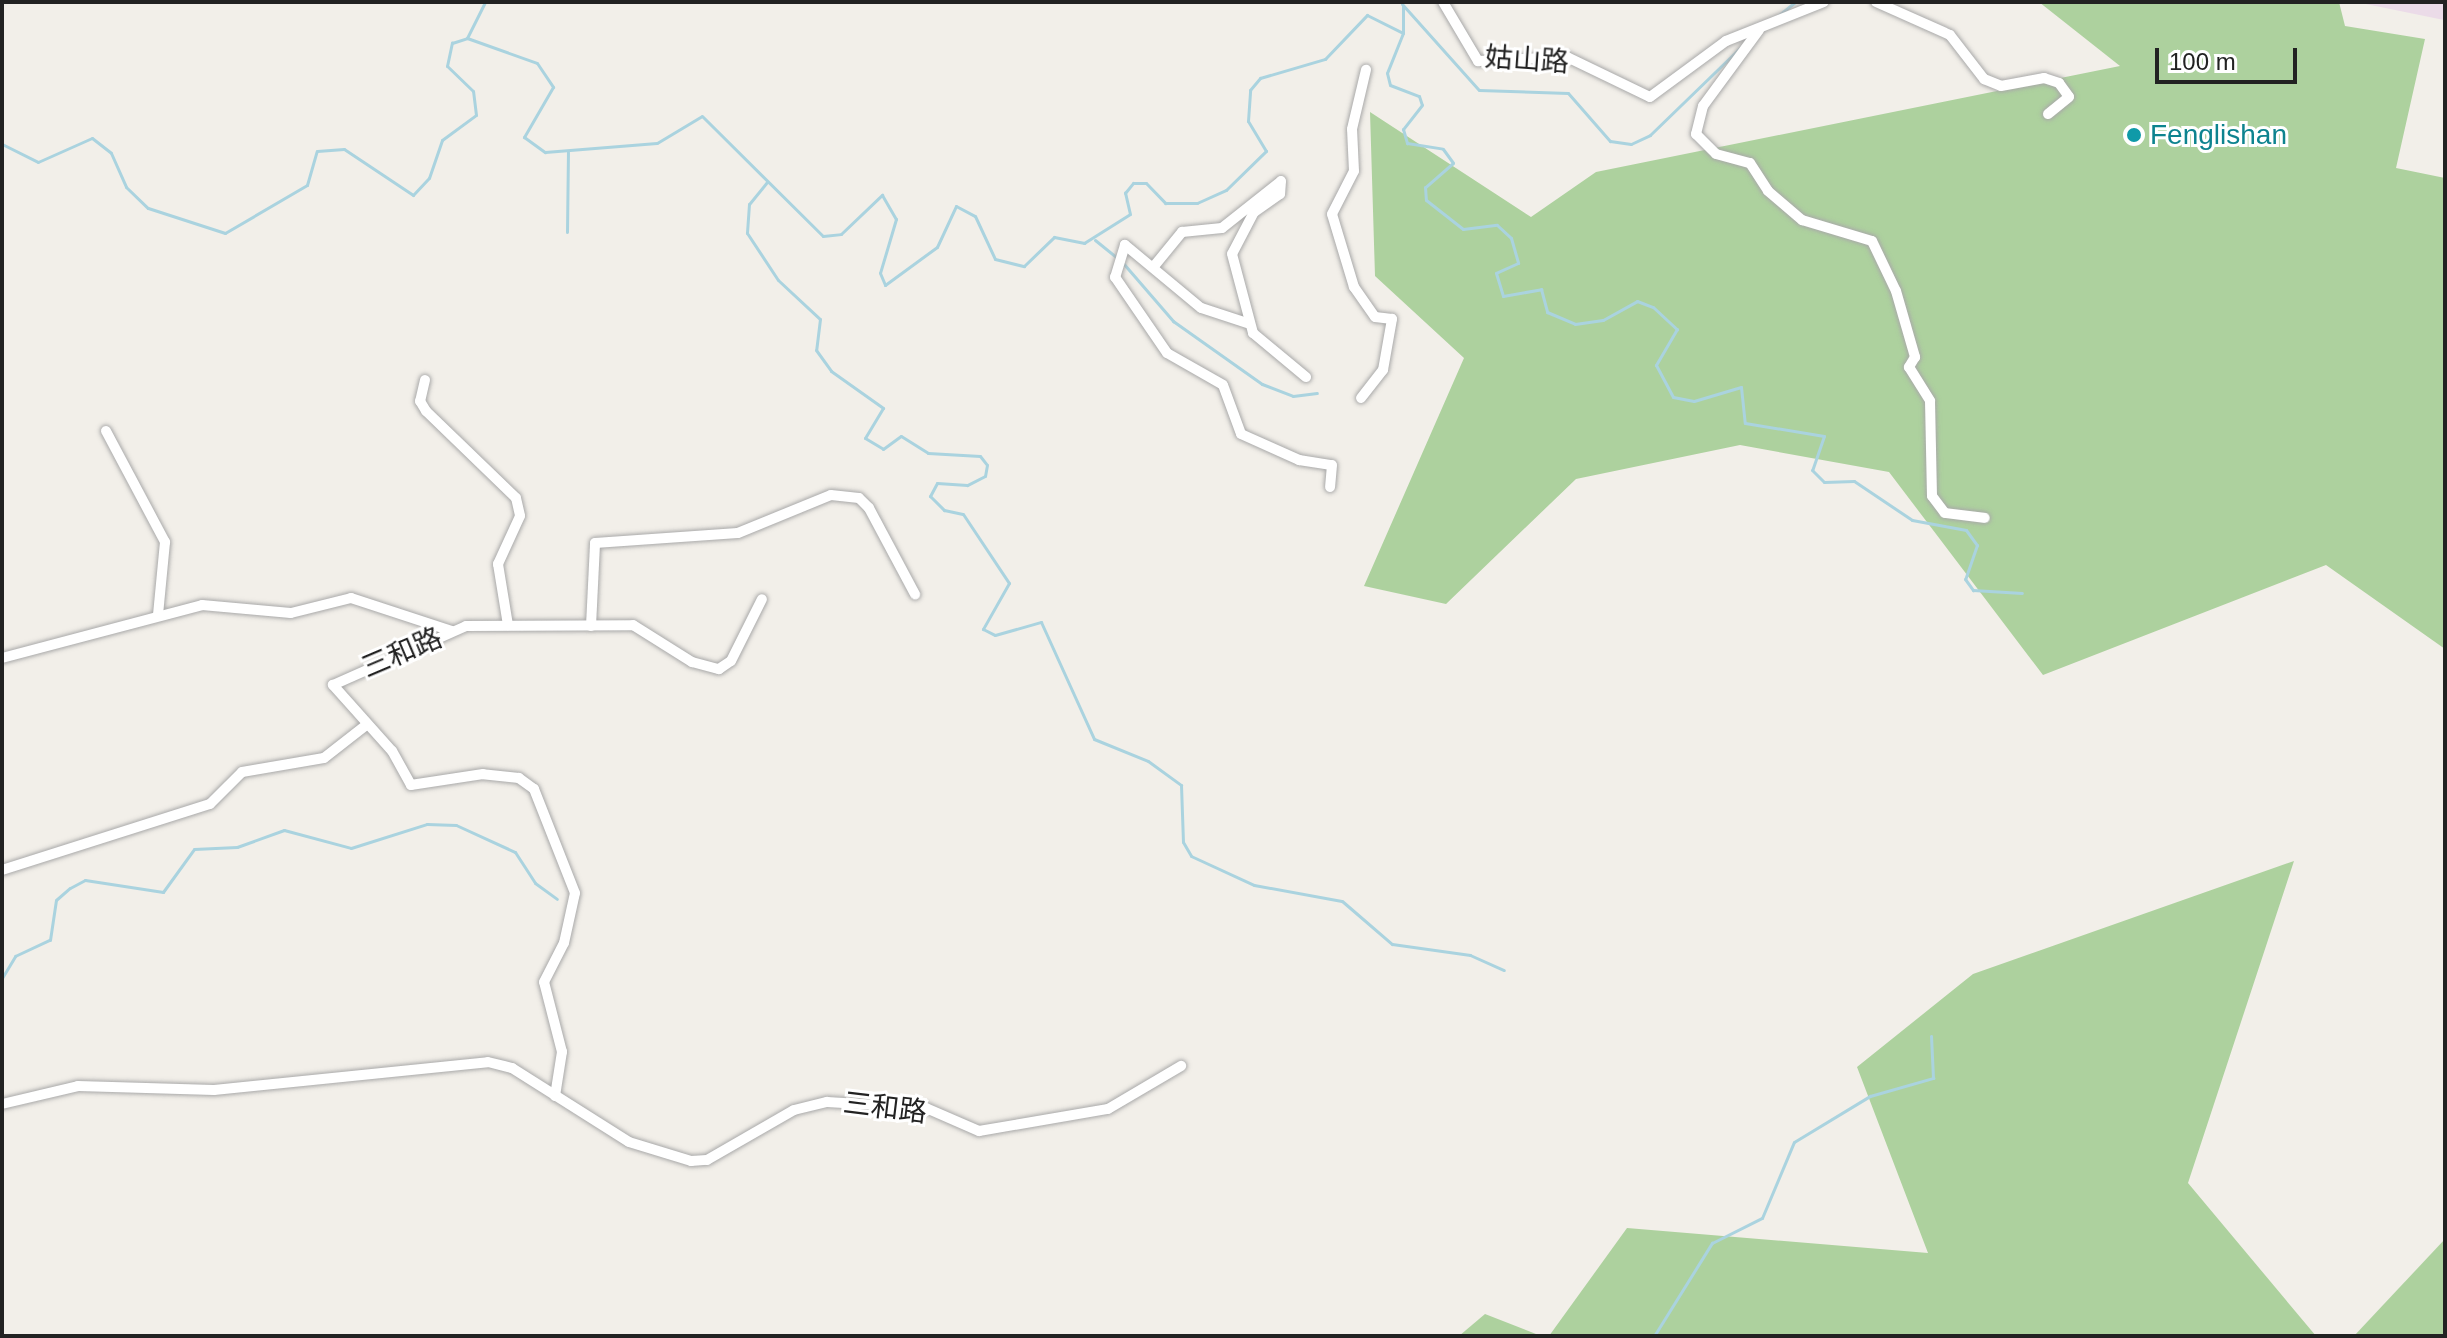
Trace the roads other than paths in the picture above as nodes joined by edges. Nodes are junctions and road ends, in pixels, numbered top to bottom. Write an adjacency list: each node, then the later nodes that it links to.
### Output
1 (1443, 2): 4 (street, 姑山路)
2 (1824, 2): 4 (street)
3 (1876, 2): 6 (street)
4 (1759, 30): 14 (street)
5 (1366, 70): 11 (street)
6 (2048, 114)
7 (1155, 265): 8 (street); 8 (street); 13 (street)
8 (1247, 323): 9 (street)
9 (1306, 377)
10 (425, 380): 18 (street)
11 (1361, 398)
12 (106, 431): 17 (street)
13 (1330, 487)
14 (1985, 518)
15 (915, 594): 19 (street)
16 (762, 599): 19 (street, 三和路)
17 (158, 615): 20 (street); 21 (street)
18 (508, 625): 19 (street, 三和路); 20 (street, 三和路)
19 (591, 626)
20 (452, 631): 22 (street, 三和路)
21 (2, 658)
22 (365, 726): 23 (street); 25 (street, 三和路)
23 (2, 870)
24 (1181, 1066): 25 (street, 三和路)
25 (555, 1096): 26 (street, 三和路)
26 (2, 1104)

